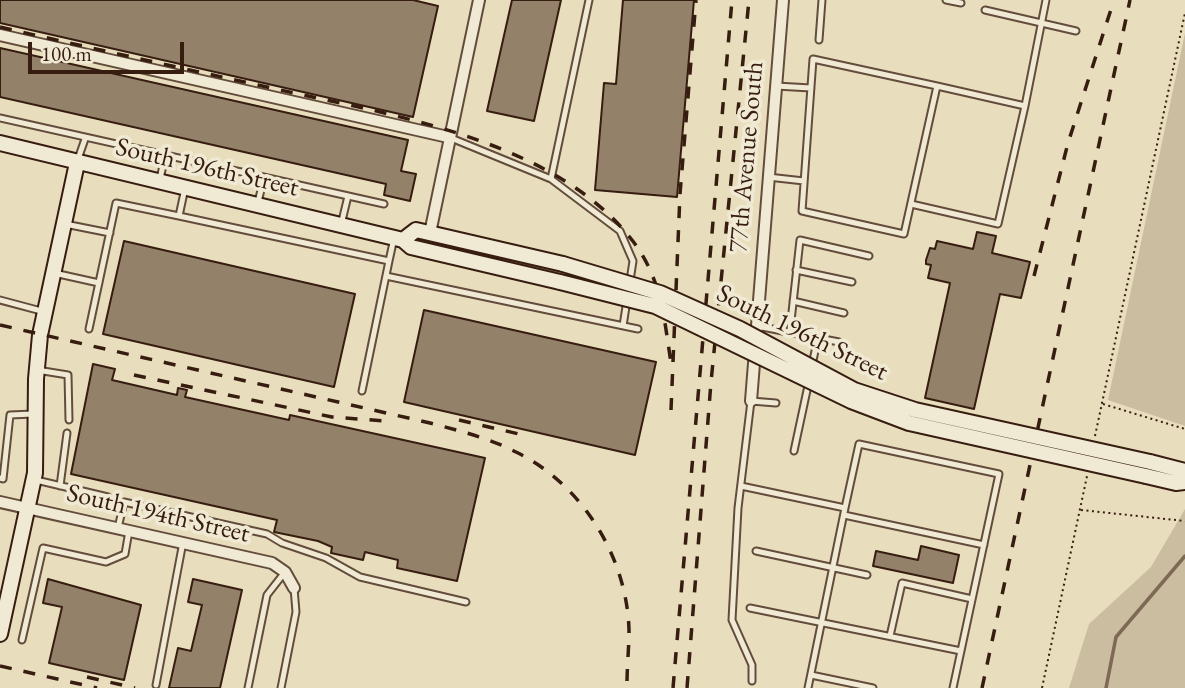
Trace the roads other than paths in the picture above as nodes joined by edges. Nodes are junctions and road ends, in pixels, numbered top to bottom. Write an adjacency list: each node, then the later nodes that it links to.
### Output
1 (479, 0): 19 (street)
2 (589, 0): 26 (lane)
3 (783, 0): 13 (street, 77th Avenue South)
4 (822, 0): 12 (lane)
5 (946, 0): 7 (lane)
6 (1046, 0): 9 (lane)
7 (961, 3)
8 (985, 10): 9 (lane)
9 (1041, 23): 10 (lane); 16 (lane)
10 (1076, 31)
11 (0, 35): 19 (street)
12 (819, 40)
13 (776, 86): 15 (lane); 24 (street, 77th Avenue South)
14 (937, 86): 15 (lane); 16 (lane); 32 (lane)
15 (811, 88): 27 (lane)
16 (1024, 106): 32 (lane)
17 (1, 118): 18 (lane); 20 (lane)
18 (0, 127)
19 (449, 137): 26 (lane); 38 (street)
20 (85, 139): 22 (lane); 23 (lane)
21 (0, 143): 23 (main road, South 196th Street)
22 (165, 156): 25 (lane); 28 (lane)
23 (77, 163): 28 (main road, South 196th Street); 35 (main road)
24 (768, 177): 27 (lane); 52 (street, 77th Avenue South)
25 (264, 178): 30 (lane); 33 (lane)
26 (551, 179): 51 (lane)
27 (804, 181): 32 (lane)
28 (159, 182): 29 (main road, South 196th Street)
29 (185, 188): 33 (main road, South 196th Street); 34 (lane)
30 (348, 196): 31 (lane); 36 (lane)
31 (384, 204)
32 (911, 204)
33 (258, 205): 36 (main road, South 196th Street)
34 (179, 216): 37 (lane); 41 (lane)
35 (64, 223): 37 (lane); 43 (main road)
36 (341, 225): 39 (main road, South 196th Street)
37 (110, 233): 46 (lane)
38 (430, 233): 39 (main road, South 196th Street); 66 (main road, South 196th Street, bridge)
39 (399, 239): 41 (lane); 69 (main road, South 196th Street, bridge)
40 (869, 256): 42 (lane)
41 (389, 261): 44 (lane)
42 (796, 270): 45 (lane); 48 (lane)
43 (53, 273): 46 (lane); 49 (main road)
44 (386, 276): 51 (lane); 59 (lane)
45 (852, 282)
46 (99, 283): 53 (lane)
47 (0, 300): 49 (lane)
48 (793, 301): 50 (lane); 55 (lane)
49 (45, 312): 58 (main road)
50 (844, 313)
51 (623, 326): 54 (lane)
52 (757, 326): 55 (lane); 60 (street, 77th Avenue South)
53 (89, 329)
54 (638, 330)
55 (790, 330): 56 (lane)
56 (818, 337): 57 (lane); 65 (lane)
57 (839, 342)
58 (37, 369): 62 (main road); 63 (lane)
59 (362, 391)
60 (751, 401): 61 (lane); 71 (lane)
61 (776, 402)
62 (36, 413): 67 (lane); 68 (main road)
63 (69, 420)
64 (67, 433): 70 (lane)
65 (794, 451)
66 (1185, 471)
67 (0, 478)
68 (34, 480): 70 (lane); 74 (main road)
69 (1185, 482)
70 (60, 486): 72 (lane)
71 (741, 486): 75 (lane); 94 (lane)
72 (108, 497)
73 (0, 502): 74 (street, South 194th Street)
74 (29, 508): 77 (street, South 194th Street); 89 (main road)
75 (845, 508): 76 (lane); 79 (lane)
76 (844, 515): 79 (lane); 81 (lane)
77 (123, 529): 78 (street, South 194th Street); 86 (lane); 91 (lane)
78 (183, 542): 82 (street, South 194th Street); 95 (lane)
79 (984, 545): 85 (lane)
80 (756, 551): 81 (lane)
81 (833, 567): 83 (lane); 88 (lane)
82 (285, 572): 84 (street); 96 (lane)
83 (867, 575)
84 (294, 588): 97 (lane)
85 (972, 598): 90 (lane); 92 (lane)
86 (466, 602)
87 (750, 608): 88 (lane)
88 (821, 622): 90 (lane); 93 (lane)
89 (0, 633)
90 (890, 636): 92 (lane)
91 (22, 640)
92 (961, 651): 100 (lane)
93 (811, 675): 98 (lane); 99 (lane)
94 (752, 681)
95 (156, 685)
96 (248, 688)
97 (281, 688)
98 (808, 688)
99 (873, 688)
100 (953, 688)

